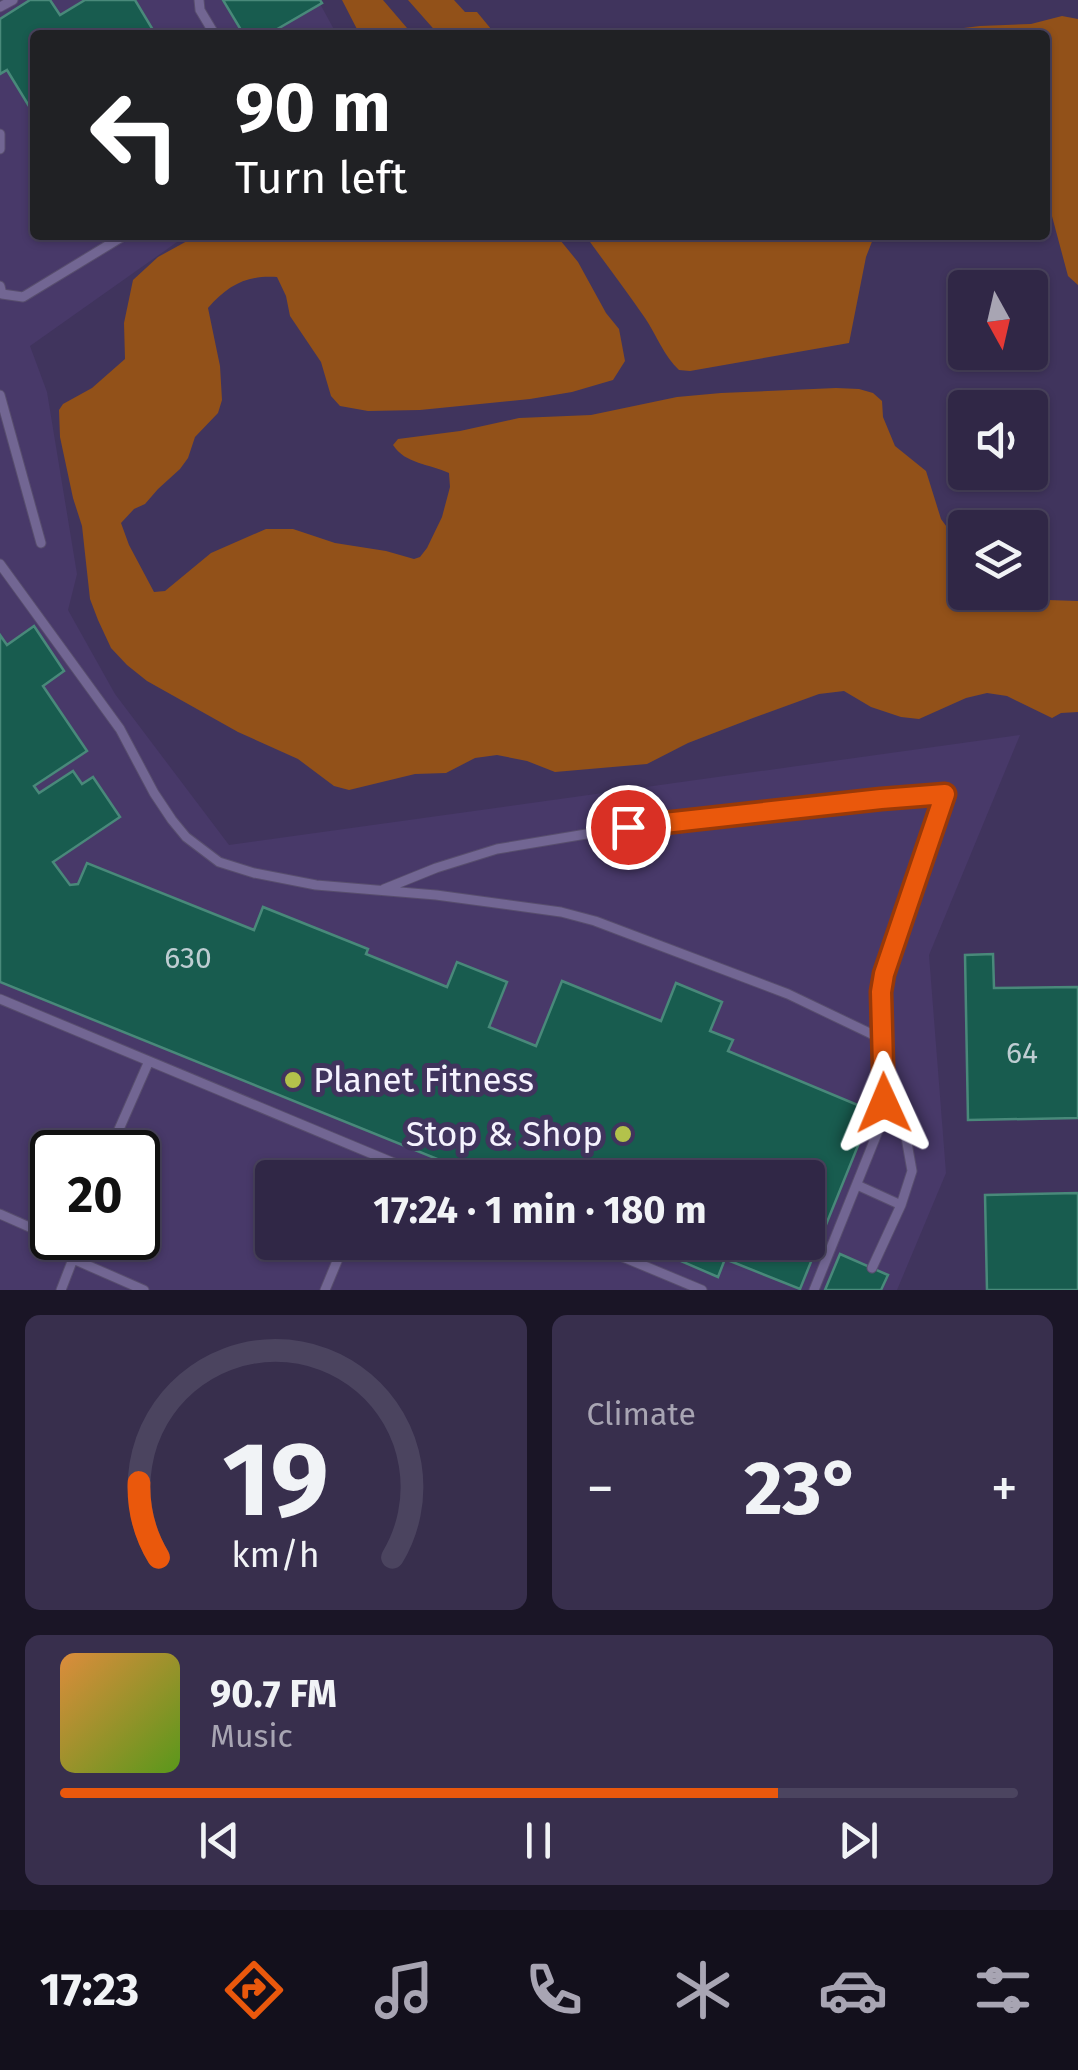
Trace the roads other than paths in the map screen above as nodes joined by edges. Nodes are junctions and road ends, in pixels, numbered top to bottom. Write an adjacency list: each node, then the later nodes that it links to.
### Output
1 (13, 0): 3 (lane)
2 (199, 0): 4 (lane)
3 (0, 8)
4 (212, 30)
5 (0, 134): 6 (lane)
6 (0, 149)
7 (117, 240): 8 (lane)
8 (1, 293)
9 (0, 395): 10 (lane)
10 (41, 544)
11 (0, 564): 12 (lane)
12 (381, 891): 14 (lane); 14 (lane)
13 (0, 999): 15 (lane)
14 (882, 1040): 16 (lane)
15 (149, 1061): 17 (lane); 18 (lane)
16 (884, 1103): 20 (lane); 21 (lane)
17 (119, 1130)
18 (381, 1158): 19 (lane)
19 (386, 1160)
20 (857, 1185): 21 (lane); 32 (lane)
21 (900, 1206): 27 (lane)
22 (0, 1214): 23 (lane)
23 (30, 1227)
24 (72, 1260): 28 (lane); 29 (lane)
25 (337, 1260): 30 (lane)
26 (630, 1260): 31 (lane)
27 (872, 1268)
28 (61, 1290)
29 (144, 1290)
30 (324, 1290)
31 (702, 1290)
32 (814, 1290)

